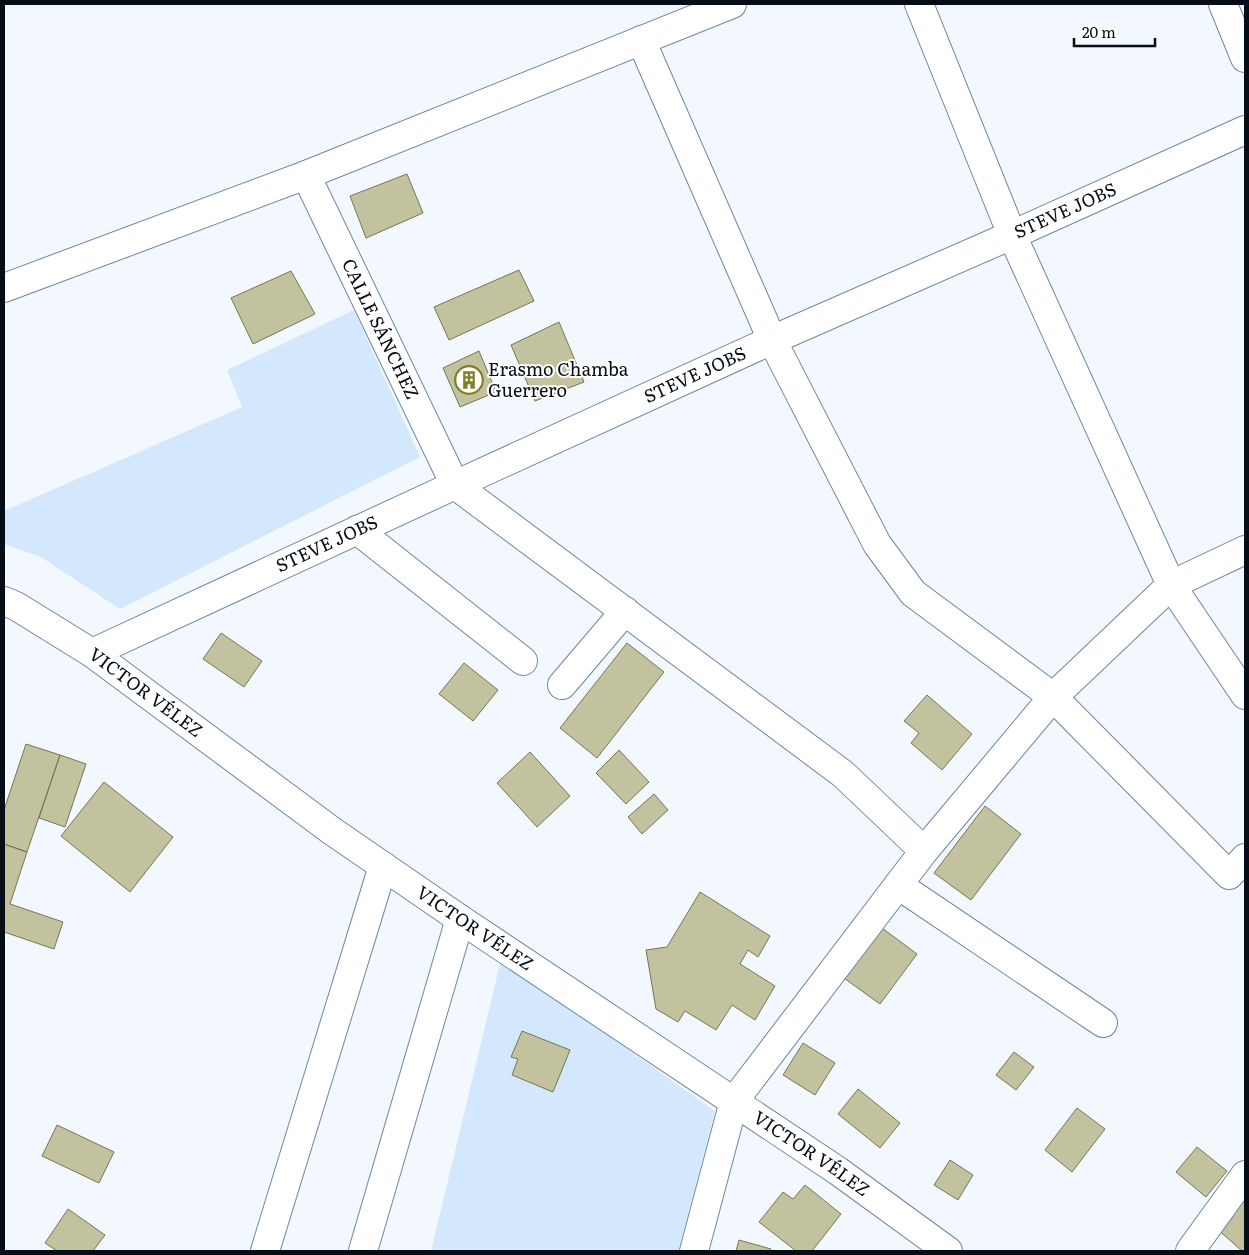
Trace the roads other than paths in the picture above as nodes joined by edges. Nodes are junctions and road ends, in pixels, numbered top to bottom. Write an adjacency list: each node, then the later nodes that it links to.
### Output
1 (732, 4): 4 (street)
2 (919, 4): 8 (street)
3 (1224, 4): 5 (street)
4 (641, 40): 7 (street); 10 (street)
5 (1245, 58)
6 (1245, 130): 8 (street, STEVE JOBS)
7 (306, 175): 9 (street); 11 (street, CALLE SÁNCHEZ)
8 (1012, 235): 10 (street, STEVE JOBS); 14 (street)
9 (4, 288)
10 (772, 340): 11 (street, STEVE JOBS); 21 (street)
11 (455, 485): 12 (street, STEVE JOBS); 16 (street)
12 (356, 530): 17 (street, STEVE JOBS); 18 (street)
13 (1245, 550): 14 (street)
14 (1171, 585): 20 (street); 21 (street)
15 (4, 601): 17 (street, VICTOR VÉLEZ)
16 (625, 611): 19 (street); 22 (street)
17 (92, 653): 24 (street, VICTOR VÉLEZ)
18 (523, 661)
19 (562, 685)
20 (1245, 695)
21 (1053, 697): 22 (street); 23 (street)
22 (924, 851): 25 (street)
23 (1245, 858)
24 (383, 866): 26 (street, VICTOR VÉLEZ); 30 (street)
25 (898, 885): 27 (street); 28 (street)
26 (460, 919): 28 (street, VICTOR VÉLEZ); 31 (street)
27 (1103, 1023)
28 (734, 1100): 32 (street); 33 (street, VICTOR VÉLEZ)
29 (1245, 1175): 34 (street)
30 (266, 1251)
31 (364, 1251)
32 (694, 1251)
33 (948, 1251)
34 (1190, 1251)

